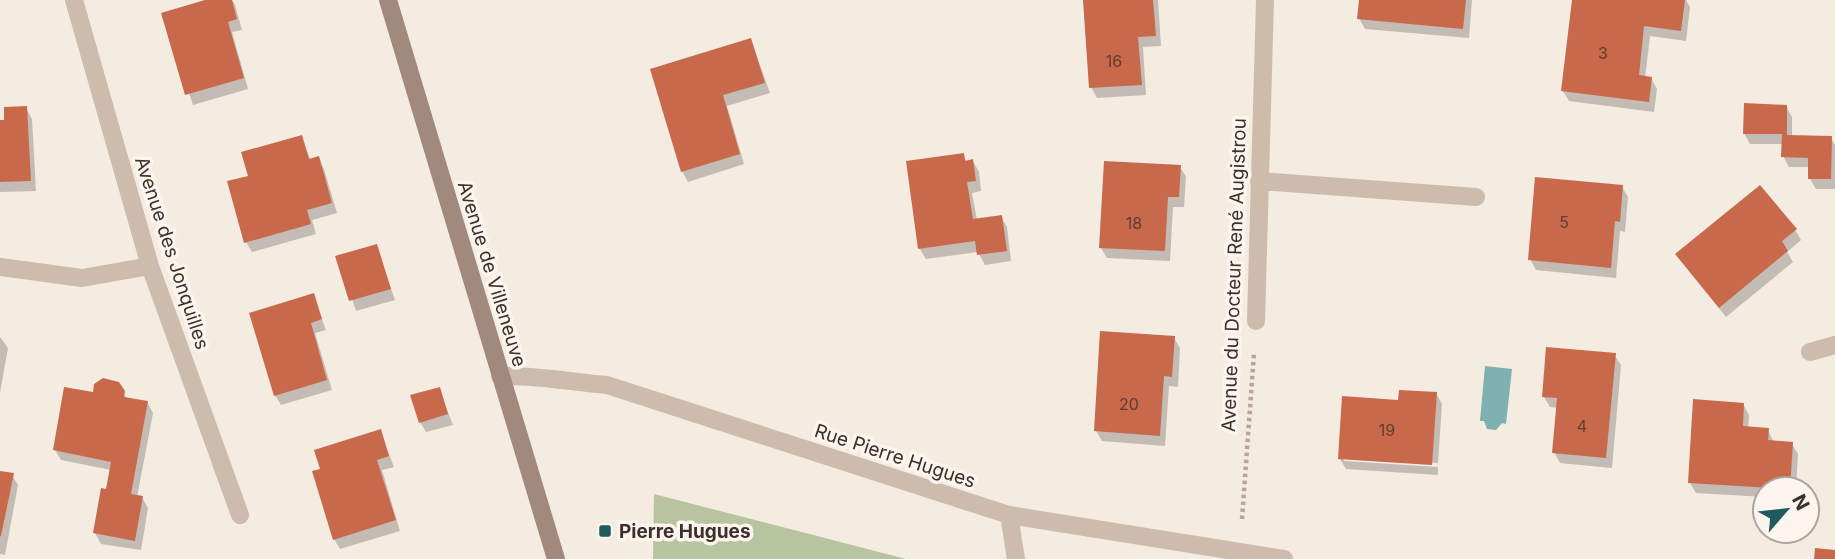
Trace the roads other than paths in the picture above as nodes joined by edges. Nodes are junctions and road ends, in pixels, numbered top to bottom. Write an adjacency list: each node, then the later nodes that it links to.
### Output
1 (74, 0): 6 (street, Avenue des Jonquilles)
2 (388, 0): 11 (main road, Avenue de Villeneuve)
3 (1265, 0): 4 (street, Avenue du Docteur René Augistrou)
4 (1259, 181): 5 (street); 8 (street, Avenue du Docteur René Augistrou)
5 (1476, 197)
6 (150, 266): 7 (street); 12 (street, Avenue des Jonquilles)
7 (0, 267)
8 (1256, 321)
9 (1835, 345): 10 (street)
10 (1810, 352)
11 (500, 376): 13 (street, Rue Pierre Hugues); 14 (main road, Avenue de Villeneuve)
12 (240, 515)
13 (1009, 515): 15 (street); 16 (street, Rue Pierre Hugues)
14 (556, 559)
15 (1016, 559)
16 (1283, 559)

